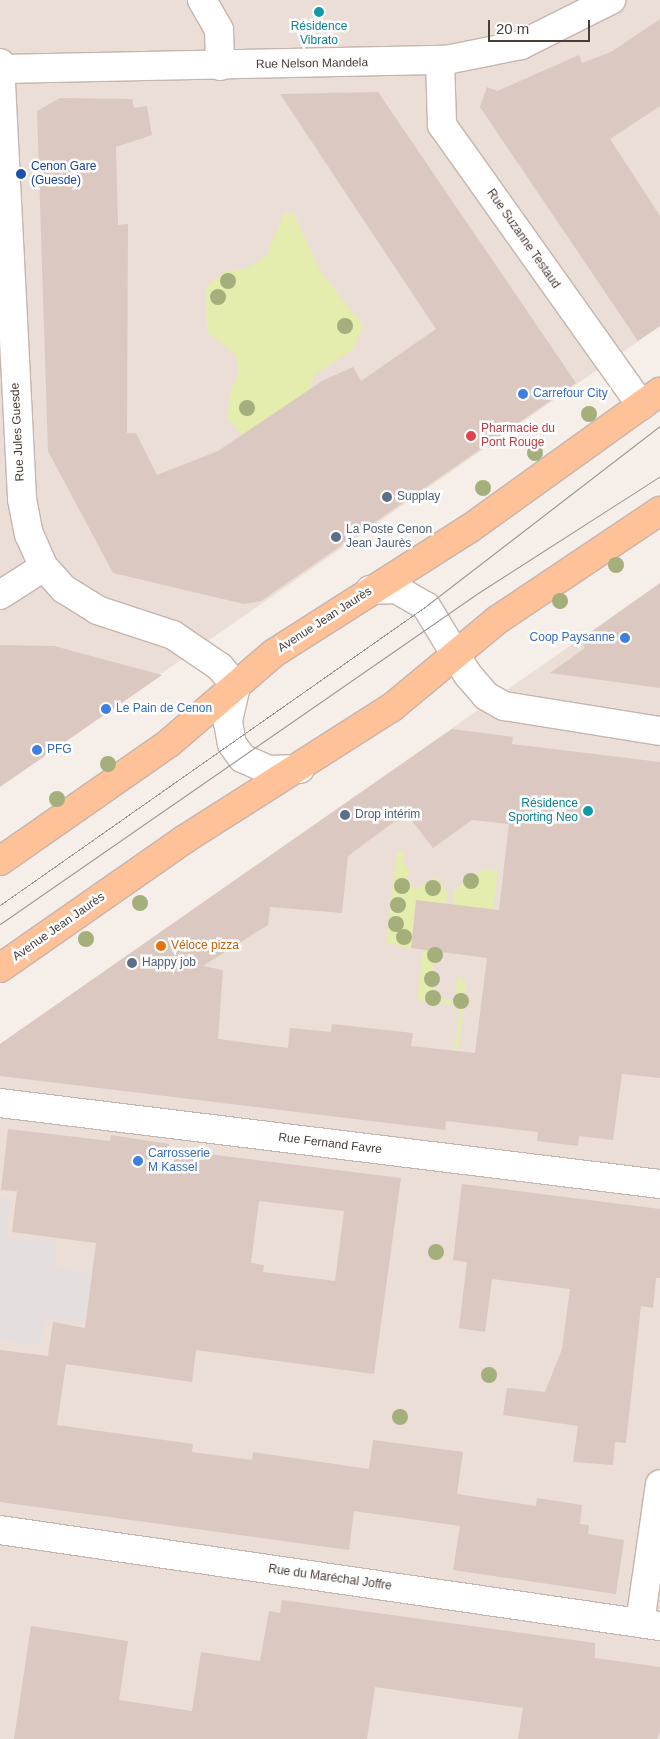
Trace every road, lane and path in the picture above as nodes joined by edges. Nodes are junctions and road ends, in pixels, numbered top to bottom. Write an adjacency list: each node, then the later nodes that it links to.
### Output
1 (202, 0): 5 (street)
2 (611, 0): 3 (street, Rue Nelson Mandela)
3 (440, 60): 5 (street, Rue Nelson Mandela); 6 (street, Rue Suzanne Testaud)
4 (1, 66): 5 (street, Rue Nelson Mandela); 8 (street, Rue Jules Guesde)
5 (220, 66)
6 (650, 399): 9 (main road, Avenue Jean Jaurès)
7 (660, 511): 11 (main road, Avenue Jean Jaurès)
8 (44, 567): 10 (street); 12 (street, Rue Jules Guesde)
9 (370, 590): 11 (street); 12 (main road, Avenue Jean Jaurès)
10 (0, 595)
11 (454, 656): 13 (street); 14 (main road, Avenue Jean Jaurès)
12 (236, 686): 14 (street); 15 (main road, Avenue Jean Jaurès)
13 (660, 731)
14 (300, 769): 16 (main road, Avenue Jean Jaurès)
15 (0, 861)
16 (0, 968)
17 (0, 1104): 18 (street, Rue Fernand Favre)
18 (660, 1184)
19 (660, 1484): 21 (street)
20 (0, 1530): 21 (street, Rue du Maréchal Joffre)
21 (650, 1625)

